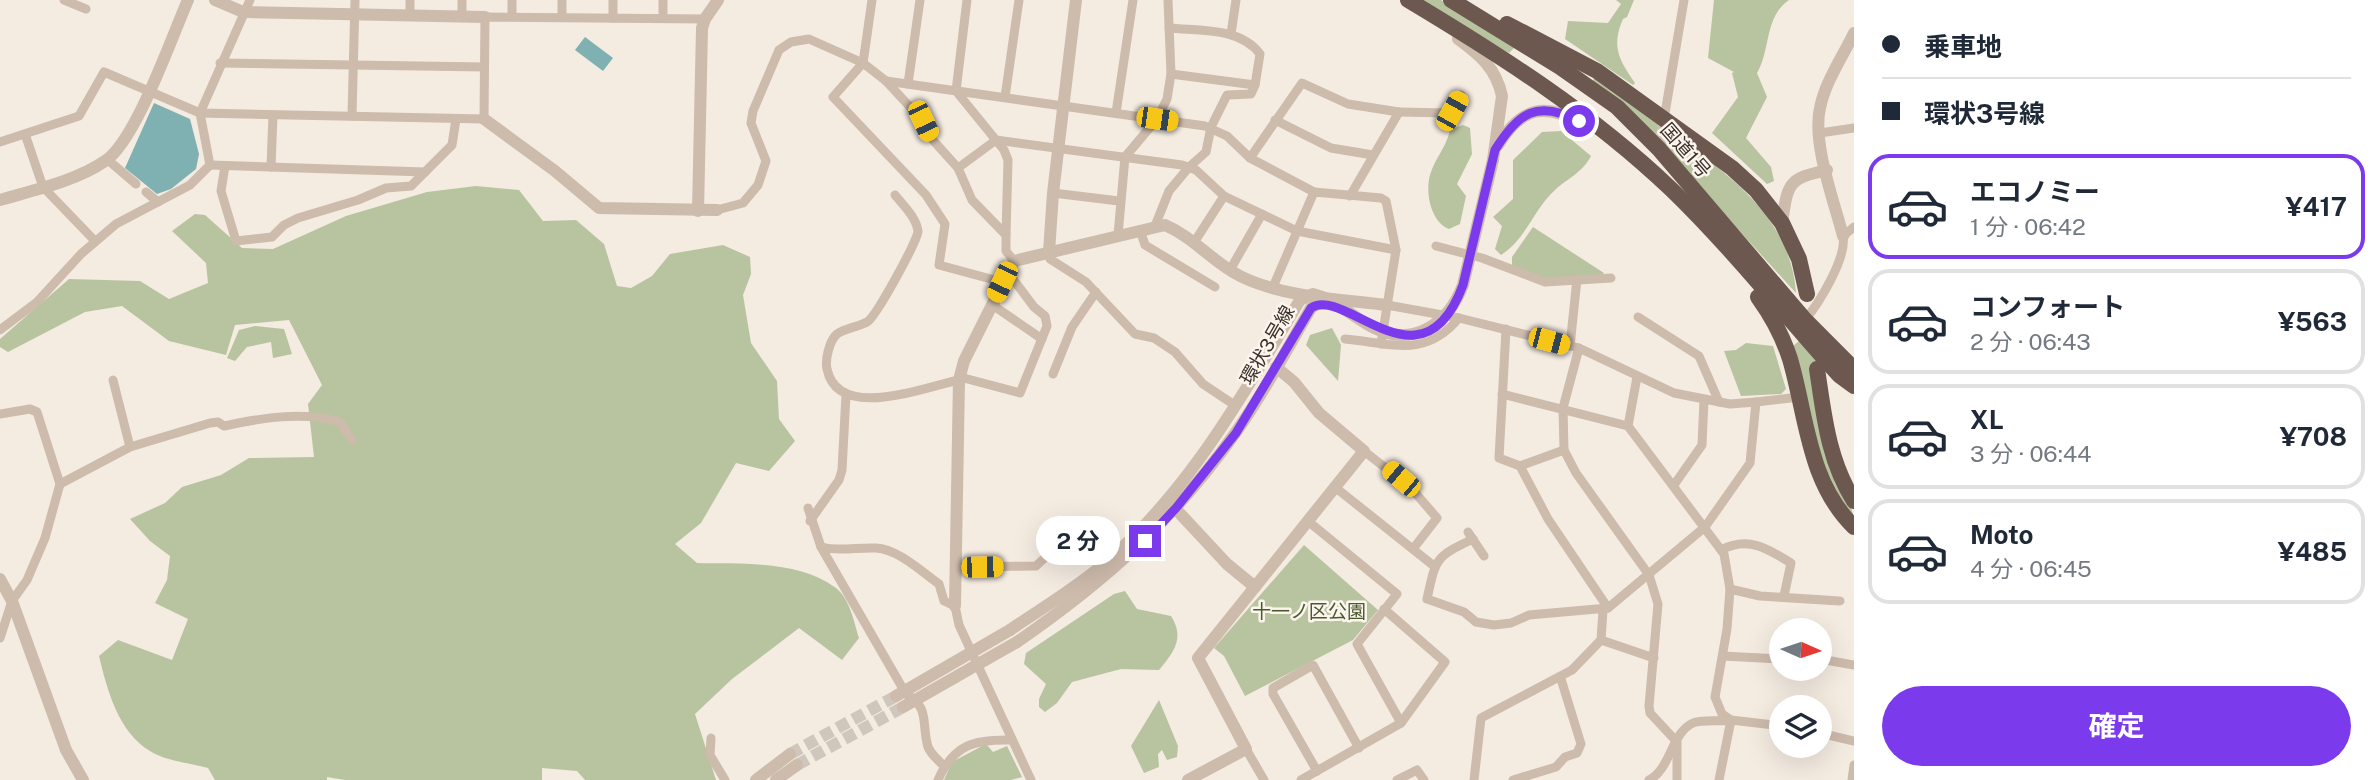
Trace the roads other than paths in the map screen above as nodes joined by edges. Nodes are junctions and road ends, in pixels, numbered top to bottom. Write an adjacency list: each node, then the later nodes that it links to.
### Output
1 (64, 0): 24 (street)
2 (188, 0): 47 (street)
3 (215, 0): 25 (street)
4 (250, 0): 25 (street)
5 (355, 0): 26 (street)
6 (410, 0): 27 (street)
7 (462, 0): 28 (street)
8 (512, 0): 30 (street)
9 (562, 0): 31 (street)
10 (613, 0): 32 (street)
11 (663, 0): 33 (street)
12 (718, 0): 34 (street)
13 (872, 0): 40 (street)
14 (919, 0): 45 (street)
15 (967, 0): 48 (street)
16 (1019, 0): 50 (street)
17 (1076, 0): 51 (street)
18 (1133, 0): 54 (street)
19 (1168, 0): 36 (street)
20 (1236, 0): 38 (street)
21 (1408, 0): 35 (highway, 国道1号)
22 (1452, 0): 60 (highway, 国道1号); 70 (highway, 国道1号)
23 (1684, 0): 60 (street)
24 (86, 9)
25 (243, 12): 26 (street); 39 (street)
26 (354, 14): 27 (street); 41 (street)
27 (410, 15): 28 (street)
28 (462, 16): 29 (street)
29 (485, 17): 30 (street); 42 (street)
30 (512, 17): 31 (street)
31 (562, 18): 32 (street)
32 (613, 18): 33 (street)
33 (663, 18): 34 (street)
34 (705, 19): 95 (street)
35 (1440, 19): 66 (highway, 国道1号); 72 (street)
36 (1169, 28): 38 (street); 43 (street)
37 (1854, 33): 64 (street)
38 (1231, 34): 46 (street)
39 (220, 63): 41 (street); 53 (street)
40 (863, 64): 44 (street); 94 (street); 112 (street)
41 (353, 66): 42 (street); 56 (street)
42 (484, 67): 58 (street)
43 (1171, 74): 46 (street); 59 (street)
44 (886, 81): 45 (street); 80 (street)
45 (908, 84): 48 (street)
46 (1255, 85): 62 (street)
47 (148, 91): 53 (street); 65 (street); 75 (street)
48 (956, 91): 50 (street); 67 (street)
49 (1461, 95): 52 (street)
50 (1005, 97): 51 (street)
51 (1063, 105): 54 (street); 69 (street)
52 (1399, 112): 61 (street); 71 (street)
53 (200, 113): 55 (street); 76 (street)
54 (1116, 113): 59 (street)
55 (273, 115): 56 (street); 78 (street)
56 (352, 116): 57 (street)
57 (456, 119): 58 (street); 82 (street)
58 (484, 119): 95 (street)
59 (1157, 119): 62 (street); 73 (street)
60 (1666, 119): 70 (street); 97 (highway, 国道1号)
61 (1275, 120): 71 (street); 74 (street)
62 (1212, 127): 74 (street); 79 (street)
63 (1854, 128): 64 (street)
64 (1820, 133): 81 (street)
65 (25, 134): 68 (street); 84 (street)
66 (1610, 136): 72 (street); 109 (highway, 国道1号)
67 (996, 140): 69 (street); 80 (street); 103 (street)
68 (0, 142)
69 (1058, 147): 73 (street); 87 (street)
70 (1659, 149): 124 (highway, 国道1号)
71 (1373, 155): 90 (street)
72 (1494, 155): 120 (street, bridge)
73 (1125, 157): 79 (street); 92 (street)
74 (1250, 158): 86 (street)
75 (108, 160): 83 (street); 84 (street)
76 (210, 165): 77 (street); 93 (street)
77 (225, 166): 78 (street); 82 (street)
78 (271, 167): 82 (street)
79 (1189, 167): 89 (street); 98 (street)
80 (958, 168): 103 (street)
81 (1826, 170): 97 (street); 104 (street)
82 (425, 172)
83 (136, 184)
84 (43, 187): 91 (street); 105 (street)
85 (146, 192): 93 (street)
86 (1314, 192): 90 (street); 101 (street)
87 (1053, 193): 92 (street); 110 (street)
88 (895, 195): 140 (street)
89 (1224, 196): 96 (street); 106 (street)
90 (1350, 196): 108 (street)
91 (0, 200)
92 (1119, 201): 102 (street)
93 (158, 202): 105 (street)
94 (716, 210): 95 (street)
95 (698, 211)
96 (1262, 214): 101 (street); 111 (street)
97 (1782, 223): 118 (highway, 国道1号)
98 (1155, 226): 100 (street); 106 (street)
99 (1854, 227): 104 (street)
100 (1140, 230): 102 (street); 115 (street)
101 (1297, 232): 108 (street); 116 (street)
102 (1118, 234): 110 (street)
103 (1006, 235): 112 (street)
104 (1843, 236): 124 (street)
105 (95, 241): 126 (street)
106 (1195, 241): 111 (street)
107 (1436, 246): 114 (street)
108 (1396, 250): 121 (street)
109 (1729, 250): 138 (highway); 141 (highway)
110 (1049, 252): 112 (street); 117 (street)
111 (1230, 270): 116 (street)
112 (1008, 271): 119 (street); 127 (street)
113 (1611, 278): 114 (street)
114 (1577, 279): 130 (street)
115 (1215, 287)
116 (1273, 287): 121 (street)
117 (1096, 292): 134 (street); 145 (street)
118 (1807, 294)
119 (991, 304): 127 (street); 136 (street)
120 (1335, 304): 131 (street, 環状3号線); 145 (street, 環状3号線, bridge)
121 (1387, 305): 123 (street); 129 (street)
122 (1638, 317): 143 (street)
123 (1459, 318): 125 (street); 129 (street)
124 (1805, 320): 133 (highway, 国道1号)
125 (1506, 329): 130 (street); 139 (street)
126 (0, 330)
127 (1042, 339): 136 (street)
128 (1345, 339): 129 (street)
129 (1381, 344)
130 (1574, 347): 135 (street); 146 (street)
131 (1276, 367): 152 (street); 158 (street, 環状3号線)
132 (1817, 369): 157 (highway)
133 (1854, 369)
134 (1053, 374)
135 (1637, 377): 142 (street); 148 (street)
136 (959, 378): 140 (street); 170 (street)
137 (113, 380): 150 (street)
138 (1854, 386)
139 (1502, 394): 146 (street); 153 (street)
140 (846, 396): 160 (street)
141 (1799, 397): 144 (street); 163 (highway)
142 (1704, 400): 143 (street); 155 (street)
143 (1719, 402): 144 (street)
144 (1756, 402): 162 (street)
145 (1236, 406): 158 (street, 環状3号線)
146 (1563, 408): 148 (street); 151 (street)
147 (0, 414): 154 (street)
148 (1628, 426): 155 (street)
149 (352, 440): 150 (street)
150 (130, 447): 154 (street)
151 (1564, 450): 153 (street); 171 (street)
152 (1364, 451): 156 (street); 166 (street)
153 (1520, 467): 180 (street)
154 (60, 485): 176 (street)
155 (1674, 485): 162 (street)
156 (1336, 488): 161 (street); 166 (street)
157 (1854, 501)
158 (1172, 504): 173 (street); 189 (street, 環状3号線, bridge)
159 (808, 508): 160 (street)
160 (810, 521): 165 (street)
161 (1309, 522): 173 (street); 179 (street)
162 (1705, 527): 167 (street); 171 (street)
163 (1854, 527)
164 (1062, 542): 170 (street)
165 (821, 547): 178 (street); 201 (street)
166 (1413, 549): 169 (street)
167 (1721, 550): 174 (street); 175 (street)
168 (1484, 556): 169 (street)
169 (1434, 566): 180 (street)
170 (956, 568): 178 (street)
171 (1649, 575): 180 (street); 184 (street)
172 (0, 579): 176 (street)
173 (1255, 587): 199 (street)
174 (1730, 589): 175 (street); 183 (street)
175 (1784, 596): 177 (street)
176 (12, 601): 181 (street); 203 (street)
177 (1840, 601)
178 (955, 606): 195 (street)
179 (1384, 609): 191 (street); 191 (street)
180 (1605, 609): 182 (street)
181 (0, 638)
182 (1601, 640): 184 (street); 188 (street)
183 (1723, 656): 185 (street); 190 (street)
184 (1654, 658): 197 (street)
185 (1769, 658)
186 (1832, 661): 187 (street)
187 (1854, 666)
188 (1561, 679): 214 (street); 215 (street)
189 (899, 702)
190 (1731, 720): 192 (street); 197 (street); 218 (street)
191 (1401, 723): 198 (street)
192 (1769, 724)
193 (1832, 736): 196 (street)
194 (711, 738): 204 (street)
195 (1012, 740): 201 (street); 208 (street)
196 (1854, 741)
197 (1677, 742): 216 (street); 217 (street)
198 (1359, 748): 202 (street); 202 (street)
199 (1246, 749): 209 (street); 210 (street)
200 (1854, 765): 219 (street)
201 (944, 766): 207 (street)
202 (1317, 771): 211 (street)
203 (83, 780)
204 (726, 780)
205 (756, 780): 206 (street)
206 (776, 780)
207 (938, 780)
208 (1031, 780)
209 (1188, 780)
210 (1264, 780)
211 (1301, 780)
212 (1397, 780): 213 (street)
213 (1424, 780)
214 (1474, 780)
215 (1513, 780)
216 (1649, 780)
217 (1677, 780)
218 (1720, 780)
219 (1852, 780)

